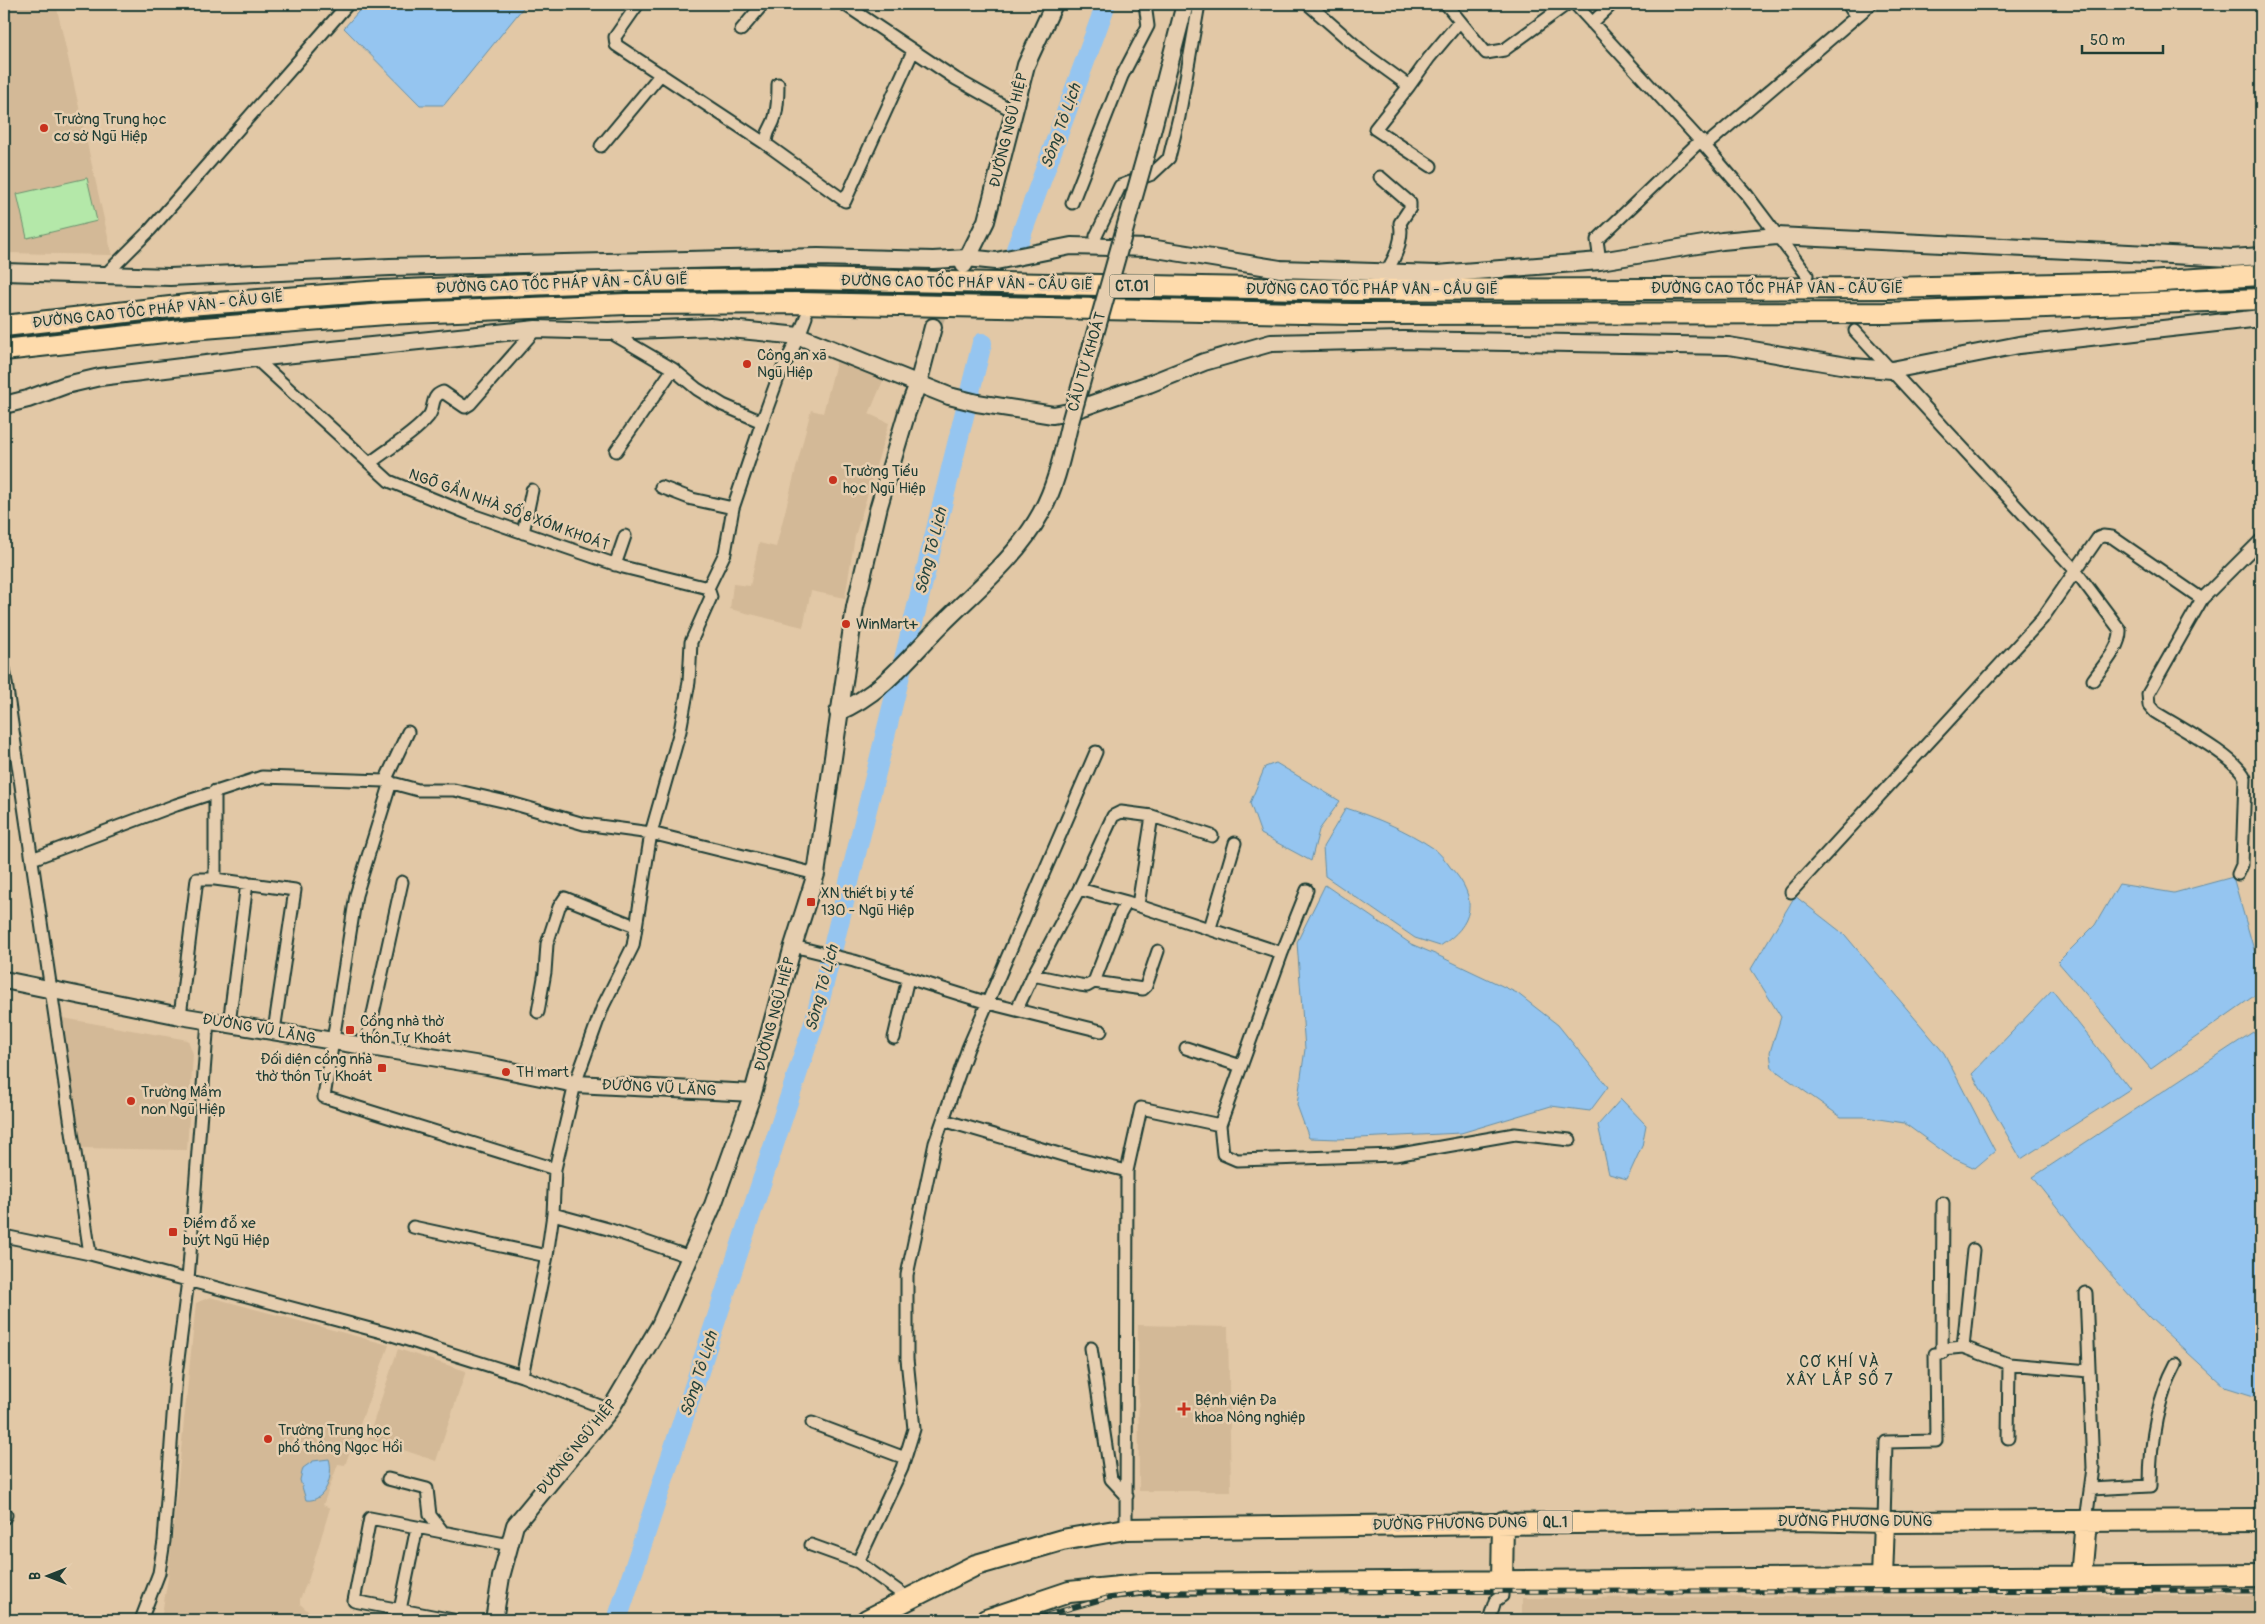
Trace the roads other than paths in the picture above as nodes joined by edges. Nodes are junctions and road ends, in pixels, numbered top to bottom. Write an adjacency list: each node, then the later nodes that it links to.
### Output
1 (348, 4): 39 (street)
2 (638, 4): 21 (street)
3 (763, 4): 19 (street)
4 (844, 4): 20 (street)
5 (1054, 4): 24 (street, ĐƯỜNG NGŨ HIỆP)
6 (1145, 4): 30 (street)
7 (1184, 4): 71 (street, CẦU TỰ KHOÁT, bridge)
8 (1199, 4): 32 (street)
9 (1308, 4): 23 (street)
10 (1446, 4): 17 (street)
11 (1566, 4): 17 (street)
12 (1575, 4): 18 (street)
13 (1612, 4): 18 (street)
14 (1848, 4): 16 (street)
15 (1871, 4): 16 (street)
16 (1856, 17): 25 (street)
17 (1460, 21): 23 (street)
18 (1592, 23): 25 (street)
19 (741, 30)
20 (913, 51): 24 (street); 26 (street)
21 (660, 74): 26 (street); 27 (street)
22 (778, 84): 26 (street)
23 (1409, 86): 28 (street)
24 (1014, 111): 34 (street, ĐƯỜNG NGŨ HIỆP)
25 (1703, 143): 31 (street); 35 (street)
26 (766, 144)
27 (600, 146)
28 (1432, 166)
29 (1380, 177): 37 (street)
30 (1072, 203)
31 (1777, 236): 33 (street); 35 (street); 40 (street)
32 (1095, 247): 34 (street); 37 (street)
33 (2261, 256)
34 (963, 262): 39 (street)
35 (1600, 262): 37 (street)
36 (4, 272): 39 (street)
37 (1386, 272)
38 (2261, 274): 44 (highway, ĐƯỜNG CAO TỐC PHÁP VÂN - CẦU GIẼ / CT.01)
39 (105, 275)
40 (1807, 275)
41 (2261, 299): 50 (highway, ĐƯỜNG CAO TỐC PHÁP VÂN - CẦU GIẼ / CT.01)
42 (806, 317): 49 (street)
43 (2261, 318): 53 (street)
44 (4, 326)
45 (937, 327): 54 (street, ĐƯỜNG NGŨ HIỆP)
46 (536, 329): 47 (street); 51 (street); 58 (street)
47 (608, 332): 49 (street); 52 (street)
48 (1855, 332): 53 (street)
49 (799, 336): 54 (street); 56 (street)
50 (4, 350)
51 (255, 358): 55 (street); 58 (street, NGÕ GẦN NHÀ SỐ 8 XÓM KHOÁT)
52 (673, 370): 56 (street); 57 (street)
53 (1892, 370): 54 (street); 66 (street)
54 (918, 384): 71 (street, ĐƯỜNG NGŨ HIỆP)
55 (4, 405)
56 (762, 422): 61 (street)
57 (616, 451)
58 (370, 463): 62 (street, NGÕ GẦN NHÀ SỐ 8 XÓM KHOÁT)
59 (661, 487): 61 (street)
60 (532, 490): 62 (street)
61 (733, 508): 67 (street)
62 (523, 533): 65 (street, NGÕ GẦN NHÀ SỐ 8 XÓM KHOÁT)
63 (625, 536): 65 (street)
64 (2261, 540): 68 (street)
65 (615, 565): 67 (street, NGÕ GẦN NHÀ SỐ 8 XÓM KHOÁT)
66 (2075, 570): 68 (street); 70 (street); 88 (street)
67 (708, 588): 77 (street)
68 (2202, 599): 82 (street)
69 (4, 669): 80 (street)
70 (2092, 680)
71 (838, 712): 81 (street, ĐƯỜNG NGŨ HIỆP)
72 (408, 732): 74 (street)
73 (1096, 752): 100 (street)
74 (388, 781): 75 (street); 77 (street); 109 (street)
75 (215, 791): 80 (street); 83 (street)
76 (1152, 816): 78 (street); 86 (street); 89 (street)
77 (651, 833): 81 (street); 90 (street)
78 (1212, 836)
79 (1235, 843): 91 (street)
80 (32, 859): 99 (street)
81 (816, 874): 92 (street, ĐƯỜNG NGŨ HIỆP)
82 (2238, 874)
83 (215, 879): 85 (street); 103 (street)
84 (402, 882): 110 (street)
85 (247, 883): 105 (street); 106 (street)
86 (1079, 889): 89 (street); 95 (street)
87 (1307, 890): 94 (street)
88 (1791, 892)
89 (1132, 903): 91 (street); 98 (street)
90 (635, 926): 102 (street); 113 (street)
91 (1210, 928): 94 (street)
92 (800, 947): 96 (street); 114 (street, ĐƯỜNG NGŨ HIỆP)
93 (1158, 951): 98 (street)
94 (1282, 953): 112 (street)
95 (1033, 975): 98 (street); 101 (street)
96 (908, 978): 100 (street); 108 (street)
97 (4, 980): 99 (street, ĐƯỜNG VŨ LĂNG)
98 (1094, 982)
99 (49, 989): 103 (street, ĐƯỜNG VŨ LĂNG); 125 (street)
100 (988, 1002): 101 (street); 115 (street)
101 (1017, 1009): 107 (street)
102 (538, 1012)
103 (180, 1016): 104 (street, ĐƯỜNG VŨ LĂNG)
104 (208, 1021): 105 (street, ĐƯỜNG VŨ LĂNG); 128 (street)
105 (229, 1024): 106 (street, ĐƯỜNG VŨ LĂNG)
106 (274, 1031): 109 (street, ĐƯỜNG VŨ LĂNG)
107 (1101, 1031)
108 (894, 1038)
109 (332, 1042): 110 (street, ĐƯỜNG VŨ LĂNG); 118 (street)
110 (366, 1046): 113 (street, ĐƯỜNG VŨ LĂNG)
111 (1186, 1048): 112 (street)
112 (1241, 1066): 116 (street)
113 (575, 1084): 114 (street, ĐƯỜNG VŨ LĂNG); 118 (street)
114 (753, 1093): 127 (street, ĐƯỜNG NGŨ HIỆP)
115 (943, 1120): 119 (street); 140 (street)
116 (1220, 1125): 117 (street); 119 (street)
117 (1570, 1140)
118 (555, 1169): 121 (street)
119 (1127, 1171): 143 (street)
120 (1943, 1204): 132 (street)
121 (553, 1214): 126 (street); 127 (street)
122 (413, 1227): 126 (street)
123 (4, 1236): 125 (street)
124 (1973, 1250): 130 (street)
125 (90, 1254): 128 (street)
126 (547, 1256): 136 (street)
127 (690, 1257): 137 (street, ĐƯỜNG NGŨ HIỆP)
128 (188, 1280): 136 (street); 160 (street)
129 (2086, 1293): 135 (street)
130 (1963, 1347): 132 (street); 133 (street)
131 (1090, 1348): 143 (street)
132 (1942, 1349): 147 (street)
133 (2009, 1364): 135 (street); 139 (street)
134 (2176, 1364): 142 (street)
135 (2089, 1371): 142 (street)
136 (522, 1376): 137 (street)
137 (610, 1410): 151 (street, ĐƯỜNG NGŨ HIỆP)
138 (812, 1423): 140 (street)
139 (2008, 1438)
140 (905, 1458): 153 (street)
141 (388, 1479): 150 (street)
142 (2090, 1489): 145 (street)
143 (1127, 1496): 149 (street)
144 (2261, 1520): 145 (highway, ĐƯỜNG PHƯƠNG DUNG / QL.1)
145 (2086, 1521): 147 (highway, ĐƯỜNG PHƯƠNG DUNG / QL.1); 155 (highway)
146 (1503, 1522): 147 (highway, ĐƯỜNG PHƯƠNG DUNG / QL.1); 149 (highway, ĐƯỜNG PHƯƠNG DUNG / QL.1); 157 (highway)
147 (1884, 1522): 156 (highway)
148 (417, 1527): 150 (street); 159 (street); 159 (street)
149 (1126, 1529): 158 (highway, ĐƯỜNG PHƯƠNG DUNG / QL.1)
150 (443, 1532): 151 (street)
151 (510, 1545): 162 (street, ĐƯỜNG NGŨ HIỆP)
152 (811, 1545): 153 (street)
153 (858, 1562): 158 (street)
154 (2261, 1576): 155 (highway)
155 (2081, 1577): 156 (highway)
156 (1882, 1578): 157 (highway)
157 (1502, 1581): 164 (highway); 165 (street)
158 (908, 1598): 163 (highway, ĐƯỜNG PHƯƠNG DUNG / QL.1)
159 (400, 1610): 161 (street)
160 (141, 1620)
161 (453, 1620)
162 (494, 1620)
163 (867, 1620)
164 (986, 1620)
165 (1489, 1620)

